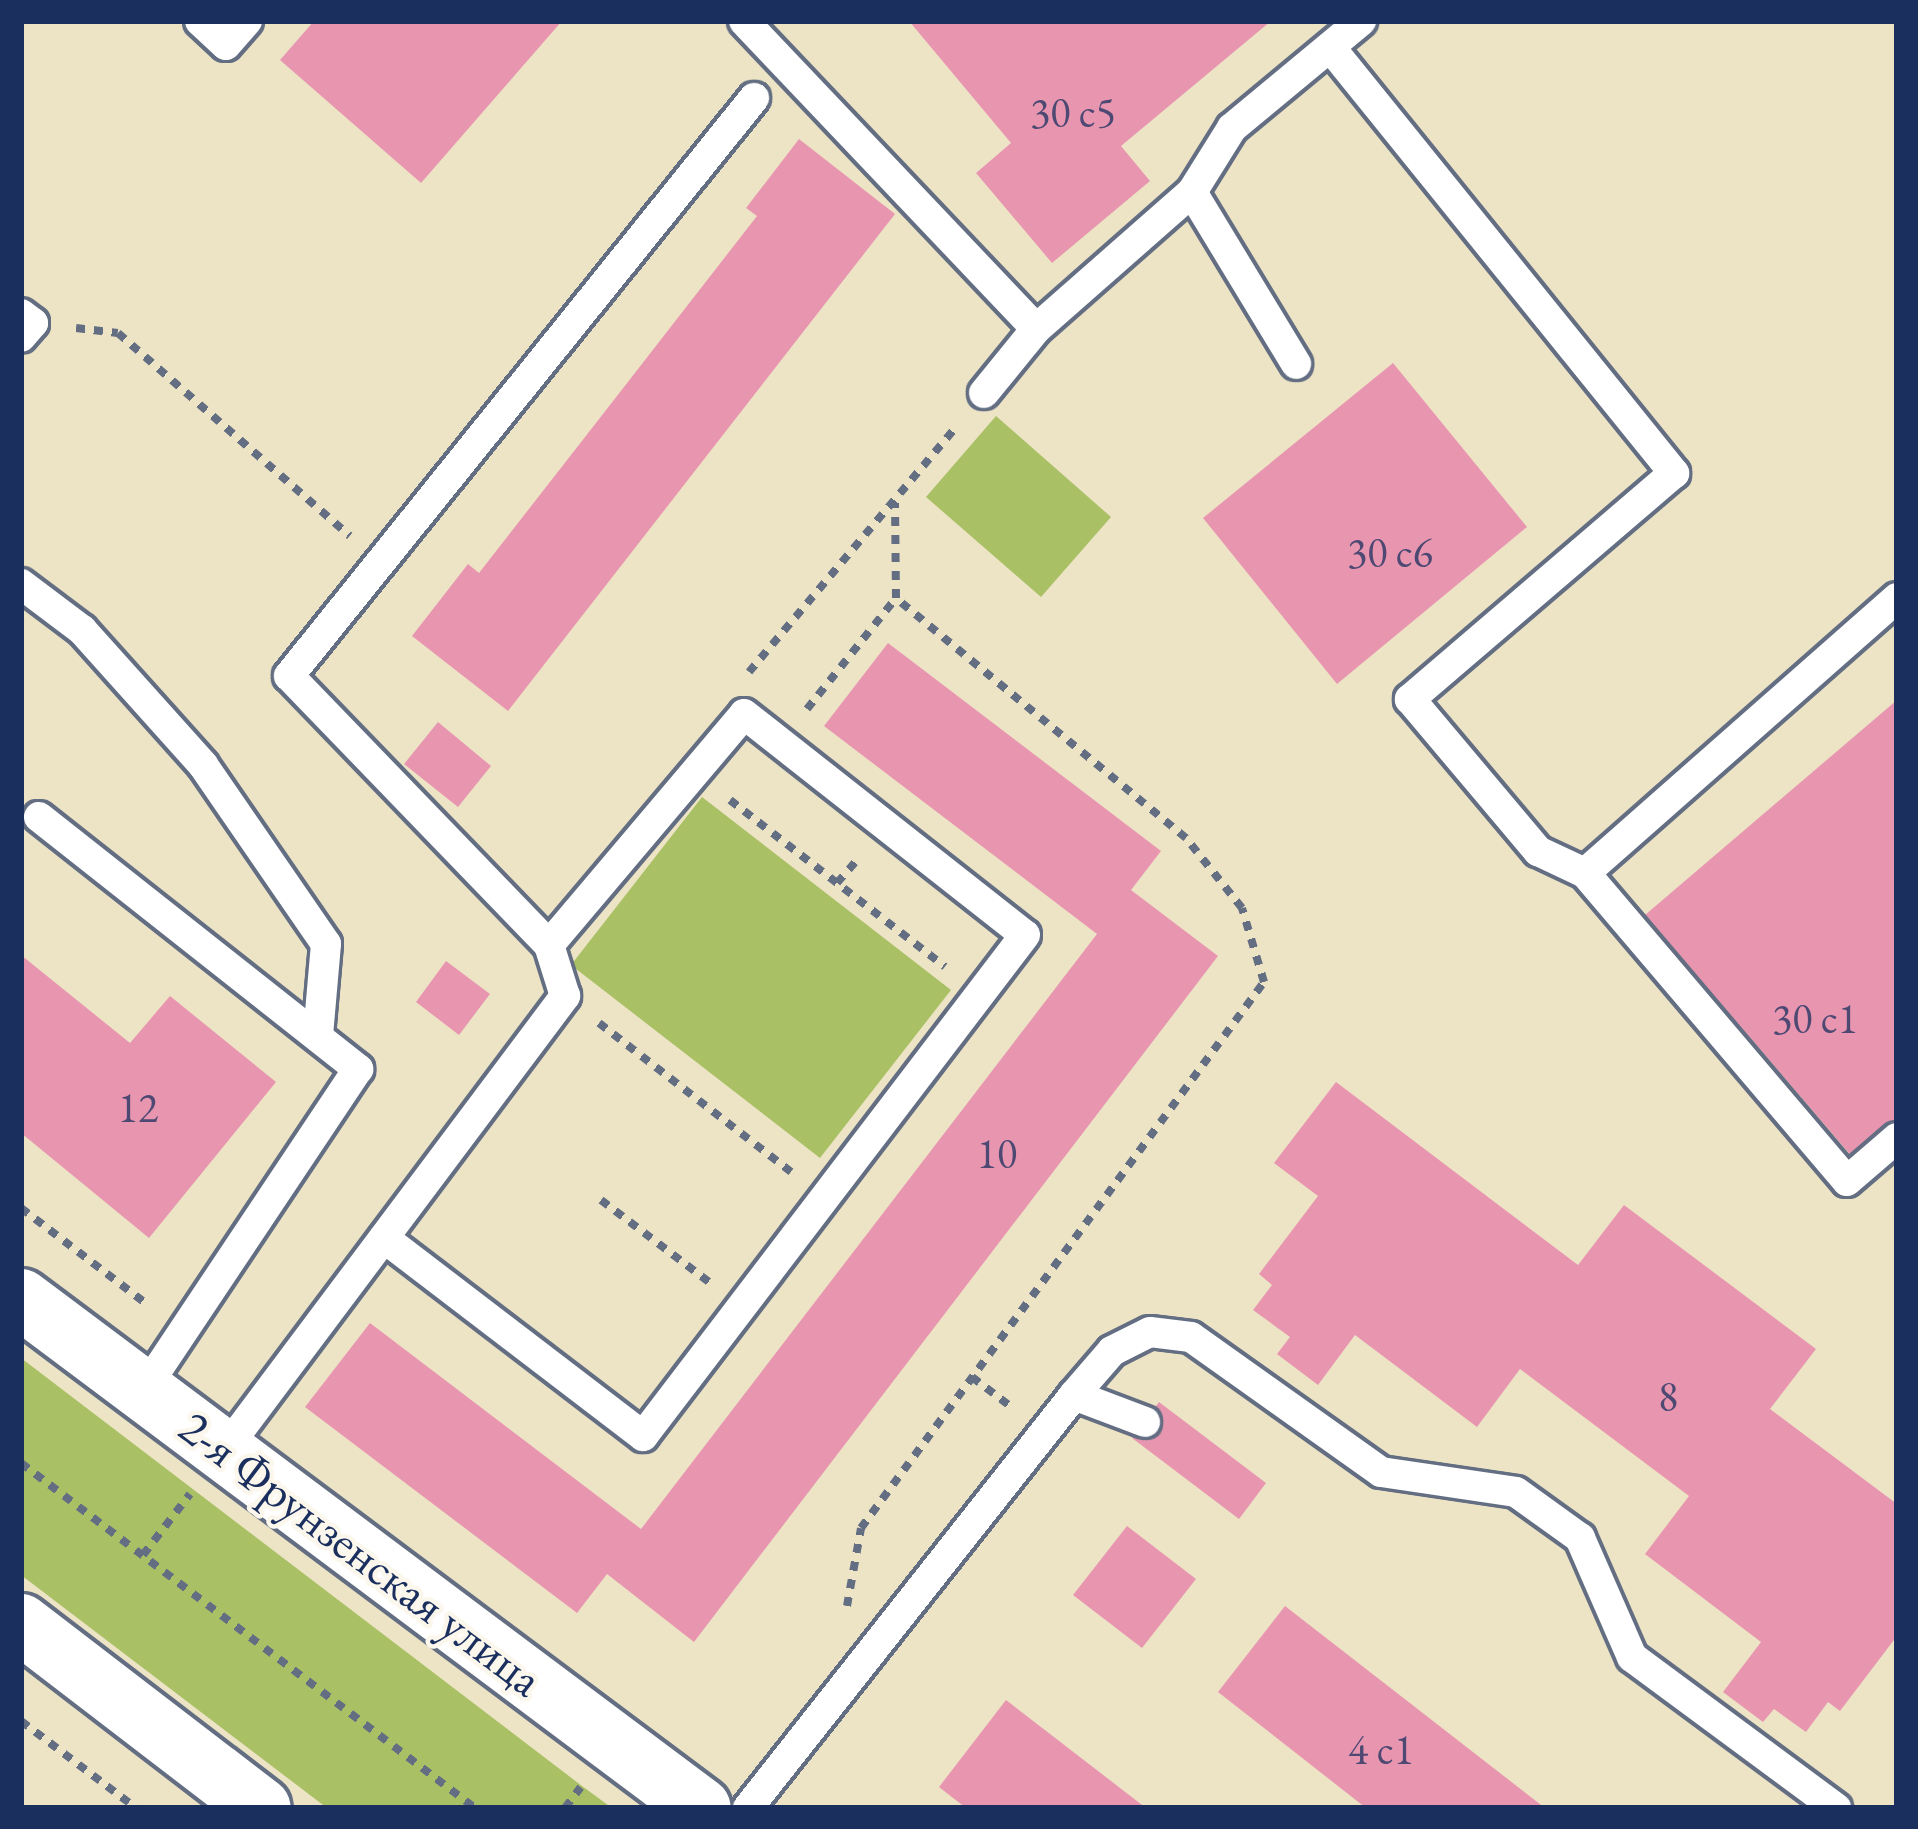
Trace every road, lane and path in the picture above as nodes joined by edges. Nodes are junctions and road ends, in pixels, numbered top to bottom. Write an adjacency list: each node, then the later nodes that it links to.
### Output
1 (200, 21): 2 (lane)
2 (248, 21)
3 (744, 21): 9 (lane)
4 (1360, 21): 5 (lane)
5 (1330, 46): 7 (lane); 21 (lane)
6 (754, 98): 22 (lane)
7 (1192, 192): 9 (lane); 10 (lane)
8 (25, 324): 13 (path)
9 (1036, 328): 11 (lane)
10 (1296, 364)
11 (984, 393): 12 (path)
12 (896, 503): 15 (path); 17 (path)
13 (343, 529)
14 (21, 584): 25 (lane)
15 (896, 598): 18 (path); 38 (path)
16 (1891, 616): 21 (lane)
17 (745, 714): 18 (lane); 19 (lane)
18 (781, 742): 23 (lane)
19 (695, 773): 22 (lane); 23 (path)
20 (39, 817): 25 (lane)
21 (1586, 873): 26 (lane)
22 (548, 945): 24 (lane)
23 (980, 994): 27 (lane)
24 (565, 996): 27 (path); 29 (lane)
25 (318, 1036): 32 (lane)
26 (1897, 1138)
27 (825, 1198): 31 (lane)
28 (601, 1200): 31 (path)
29 (384, 1238): 31 (lane); 35 (lane)
30 (21, 1299): 32 (street, 2-я Фрунзенская улица)
31 (742, 1307)
32 (143, 1390): 35 (street, 2-я Фрунзенская улица)
33 (1074, 1394): 34 (lane); 47 (lane); 48 (lane)
34 (1144, 1422)
35 (224, 1451): 37 (path); 46 (street, 2-я Фрунзенская улица)
36 (21, 1463): 37 (path)
37 (143, 1555): 44 (path)
38 (844, 1618)
39 (27, 1641): 43 (street)
40 (21, 1721): 42 (path)
41 (582, 1786): 45 (path)
42 (136, 1808)
43 (262, 1808)
44 (475, 1808)
45 (565, 1808)
46 (701, 1808)
47 (748, 1808)
48 (1836, 1808)

